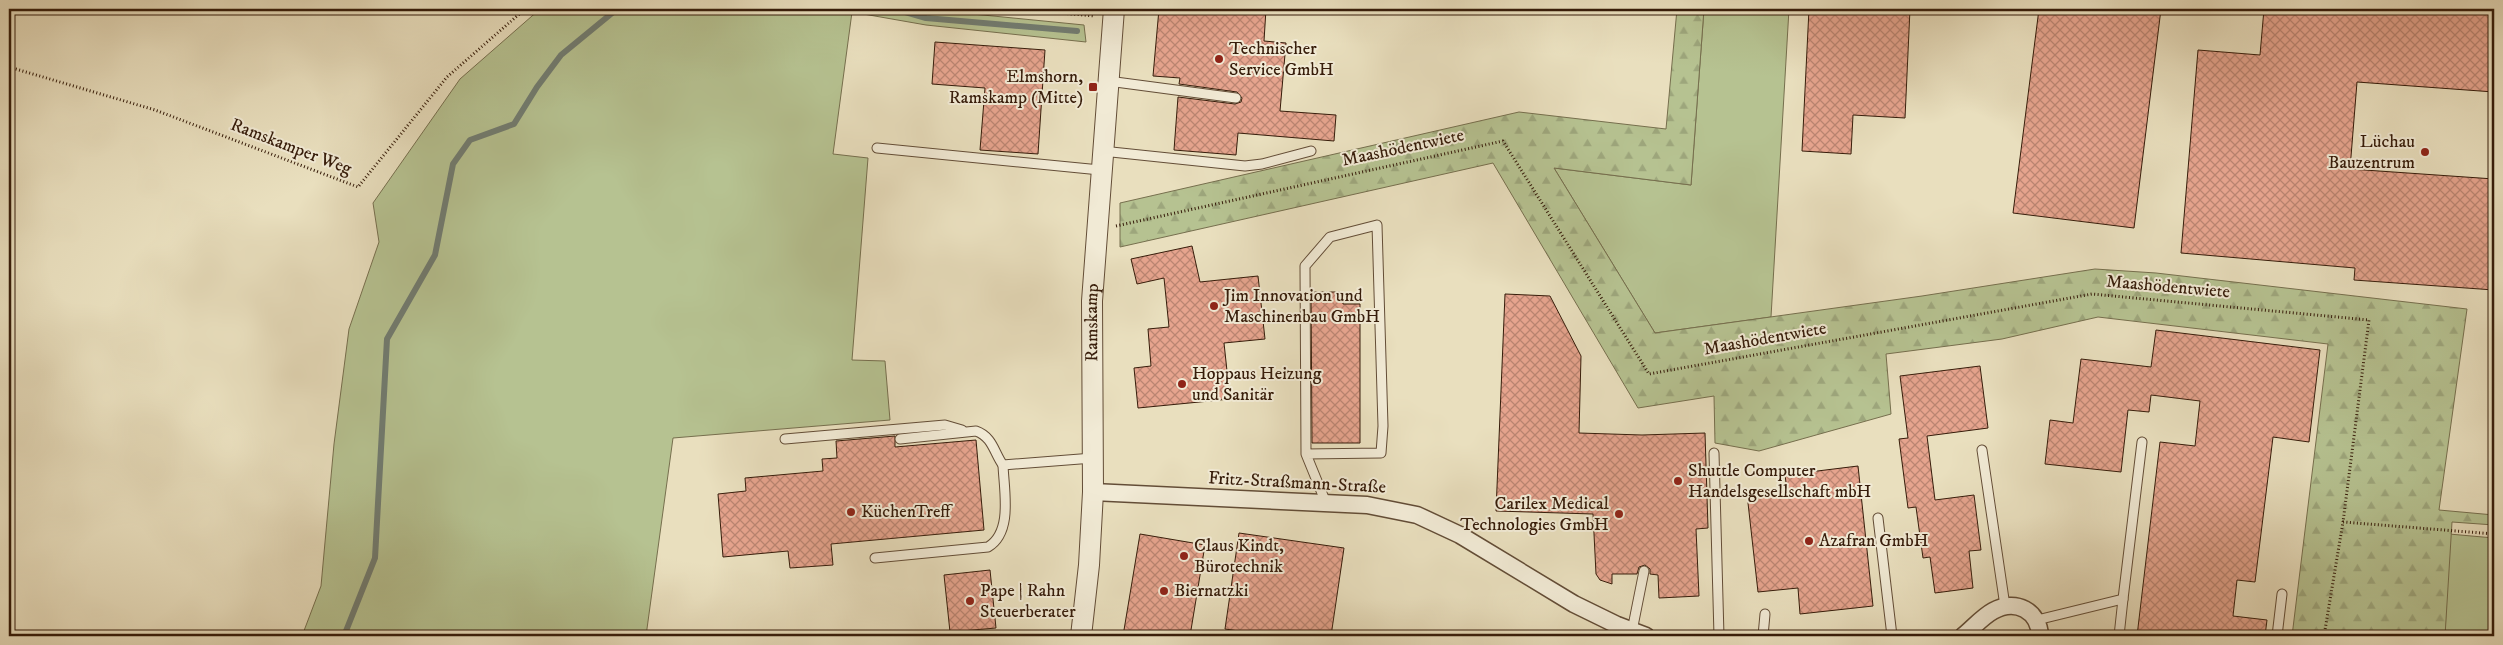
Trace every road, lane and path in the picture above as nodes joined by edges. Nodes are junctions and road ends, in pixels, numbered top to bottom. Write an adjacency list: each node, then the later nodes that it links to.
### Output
1 (525, 9): 4 (path, Ramskamper Weg)
2 (1015, 9): 3 (path)
3 (1113, 13): 5 (street, Ramskamp)
4 (9, 67)
5 (1108, 80): 6 (lane); 9 (street, Ramskamp)
6 (1236, 98)
7 (877, 148): 9 (lane)
8 (1311, 151): 9 (lane)
9 (1101, 160): 10 (street, Ramskamp)
10 (1096, 230): 18 (street, Ramskamp); 23 (path, Maashödentwiete)
11 (967, 432): 12 (lane); 13 (lane); 19 (lane)
12 (785, 439)
13 (900, 439)
14 (2142, 442): 28 (lane)
15 (1982, 450): 29 (lane)
16 (1714, 453): 34 (lane)
17 (1306, 454): 17 (lane); 21 (lane)
18 (1093, 458): 19 (lane); 20 (street, Ramskamp)
19 (1003, 466): 25 (lane)
20 (1094, 492): 21 (street, Fritz-Straßmann-Straße); 33 (street, Ramskamp)
21 (1326, 503): 32 (street, Fritz-Straßmann-Straße)
22 (1878, 518): 36 (lane)
23 (2343, 522): 24 (path); 40 (path)
24 (2494, 534)
25 (875, 558)
26 (1644, 572): 32 (lane)
27 (2282, 594): 39 (lane)
28 (2124, 599): 31 (lane); 38 (lane)
29 (2005, 606): 31 (street); 37 (street)
30 (1765, 614): 35 (lane)
31 (2038, 628)
32 (1639, 634)
33 (1081, 636)
34 (1719, 636)
35 (1763, 636)
36 (1892, 636)
37 (1963, 636)
38 (2119, 636)
39 (2277, 636)
40 (2324, 636)

